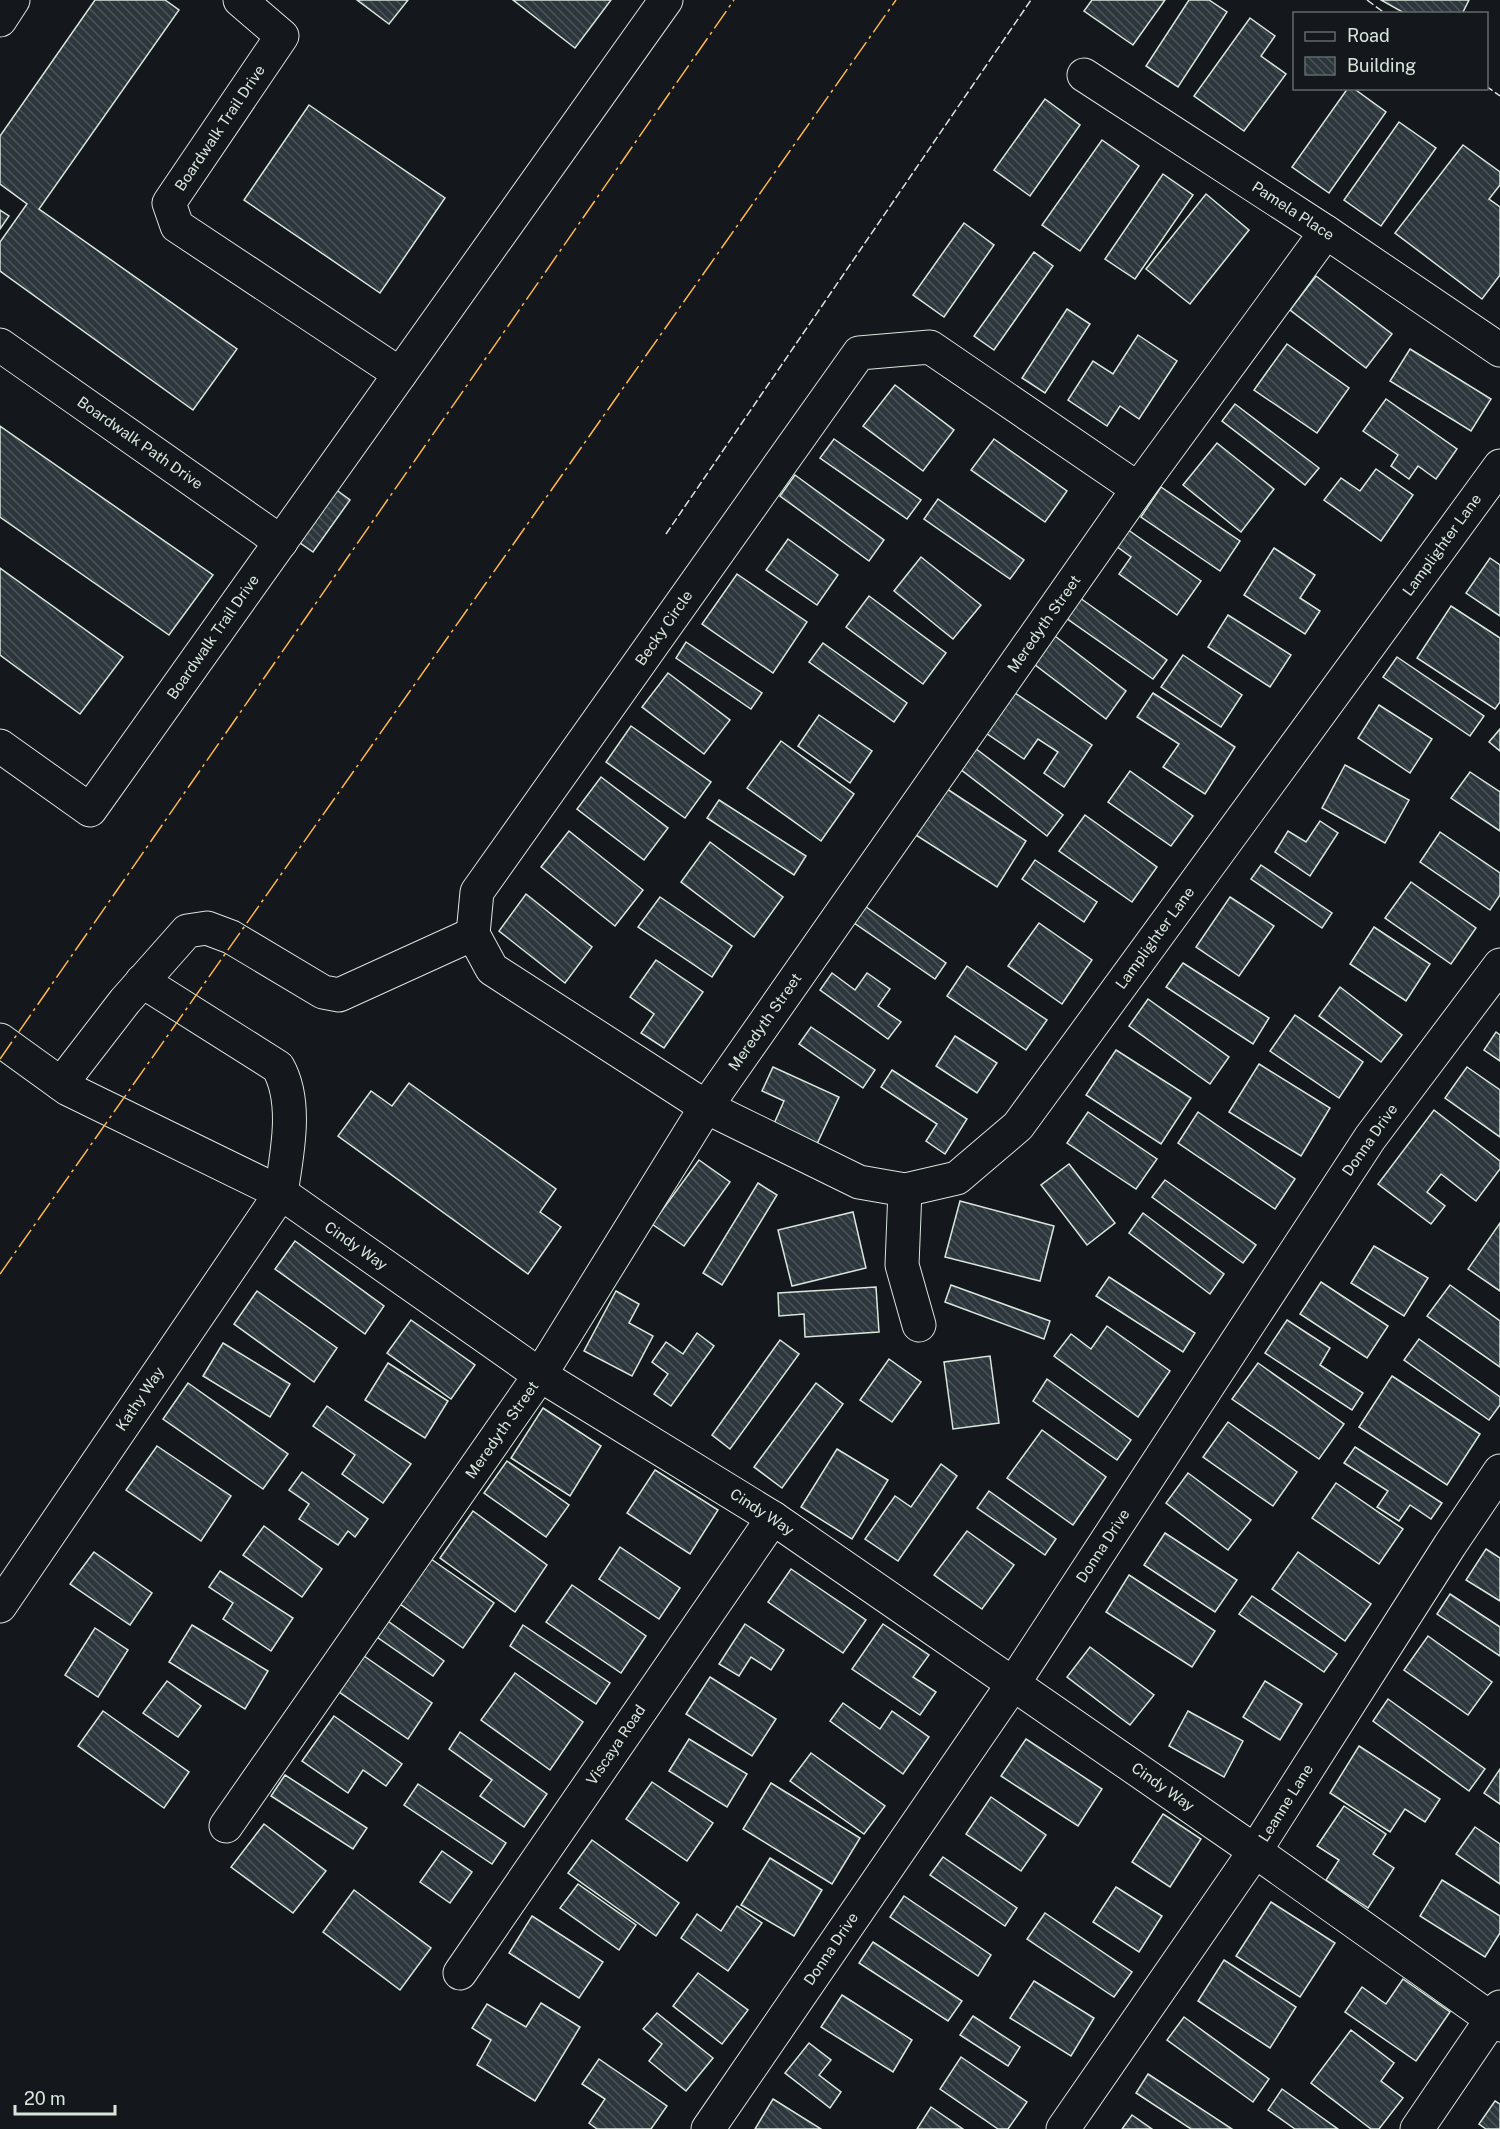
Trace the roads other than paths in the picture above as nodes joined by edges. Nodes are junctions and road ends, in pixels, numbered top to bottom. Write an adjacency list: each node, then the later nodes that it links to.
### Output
1 (13, 0): 4 (street)
2 (240, 0): 9 (street, Boardwalk Trail Drive)
3 (666, 0): 9 (street, Boardwalk Trail Drive)
4 (0, 20)
5 (1084, 75): 6 (street, Pamela Place)
6 (1326, 232): 8 (street, Pamela Place); 11 (street, Meredyth Street)
7 (0, 345): 12 (street, Boardwalk Path Drive)
8 (1500, 350)
9 (400, 374): 12 (street, Boardwalk Trail Drive)
10 (1500, 466): 20 (street, Lamplighter Lane)
11 (1138, 489): 14 (street, Becky Circle); 19 (street, Meredyth Street)
12 (281, 542): 13 (street, Boardwalk Trail Drive)
13 (0, 746)
14 (473, 934): 16 (street); 19 (street)
15 (1500, 965): 27 (street, Donna Drive)
16 (142, 981): 18 (street); 21 (street)
17 (0, 1040): 18 (street, Cindy Way)
18 (61, 1084): 21 (street, Cindy Way)
19 (706, 1107): 20 (street, Lamplighter Lane); 23 (street, Meredyth Street)
20 (905, 1190): 22 (street)
21 (281, 1193): 23 (street, Cindy Way); 26 (street, Kathy Way)
22 (919, 1325)
23 (540, 1375): 25 (street, Cindy Way); 28 (street, Meredyth Street)
24 (1500, 1471): 29 (street, Leanne Lane)
25 (773, 1518): 27 (street, Cindy Way); 30 (street, Viscaya Road)
26 (0, 1606)
27 (1013, 1684): 29 (street, Cindy Way); 32 (street, Donna Drive)
28 (226, 1826)
29 (1255, 1851): 31 (street, Cindy Way); 33 (street, Leanne Lane)
30 (460, 1973)
31 (1497, 2017): 34 (street)
32 (708, 2129)
33 (1063, 2129)
34 (1417, 2129)

